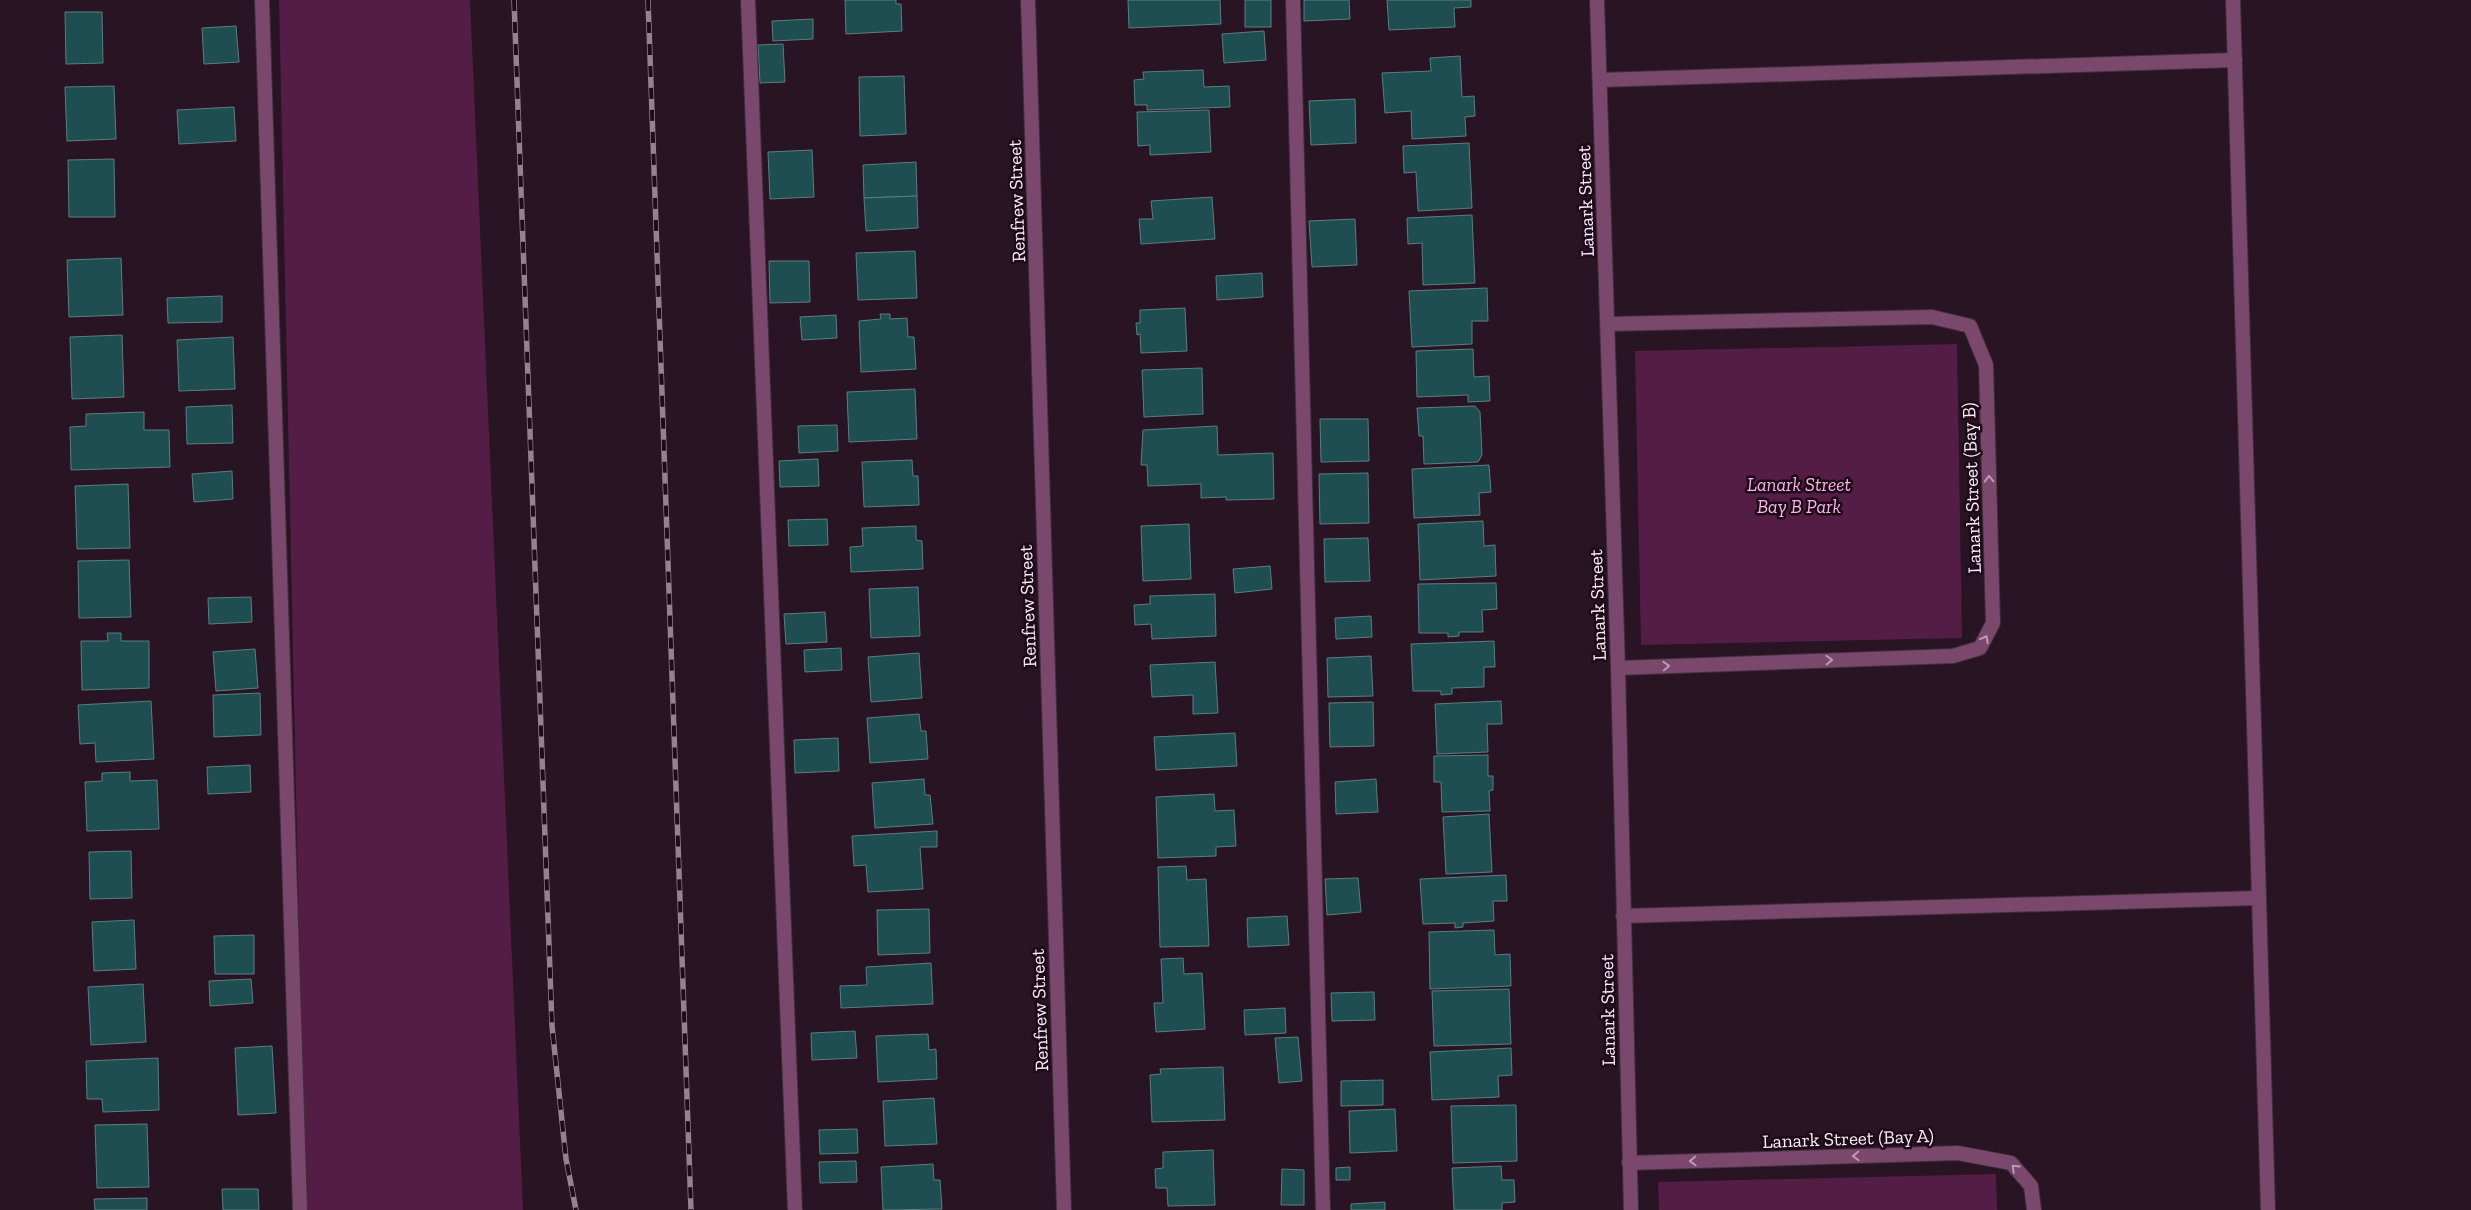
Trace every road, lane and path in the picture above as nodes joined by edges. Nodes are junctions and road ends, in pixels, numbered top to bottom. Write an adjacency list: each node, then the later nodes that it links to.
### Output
1 (262, 0): 14 (street)
2 (748, 0): 15 (street)
3 (1028, 0): 16 (street, Renfrew Street)
4 (1292, 0): 17 (street)
5 (1597, 0): 8 (street, Lanark Street)
6 (2233, 0): 7 (street)
7 (2235, 60): 8 (street); 11 (street)
8 (1600, 80): 9 (street, Lanark Street)
9 (1608, 324): 10 (street, Lanark Street); 10 (street, Lanark Street (Bay B), one-way to 9)
10 (1618, 668): 12 (street, Lanark Street)
11 (2259, 898): 12 (street); 20 (street)
12 (1624, 916): 13 (street, Lanark Street)
13 (1629, 1163): 18 (street, Lanark Street); 19 (street, Lanark Street (Bay A), one-way to 13)
14 (300, 1210)
15 (795, 1210)
16 (1064, 1210)
17 (1323, 1210)
18 (1631, 1210)
19 (2034, 1210)
20 (2268, 1210)

